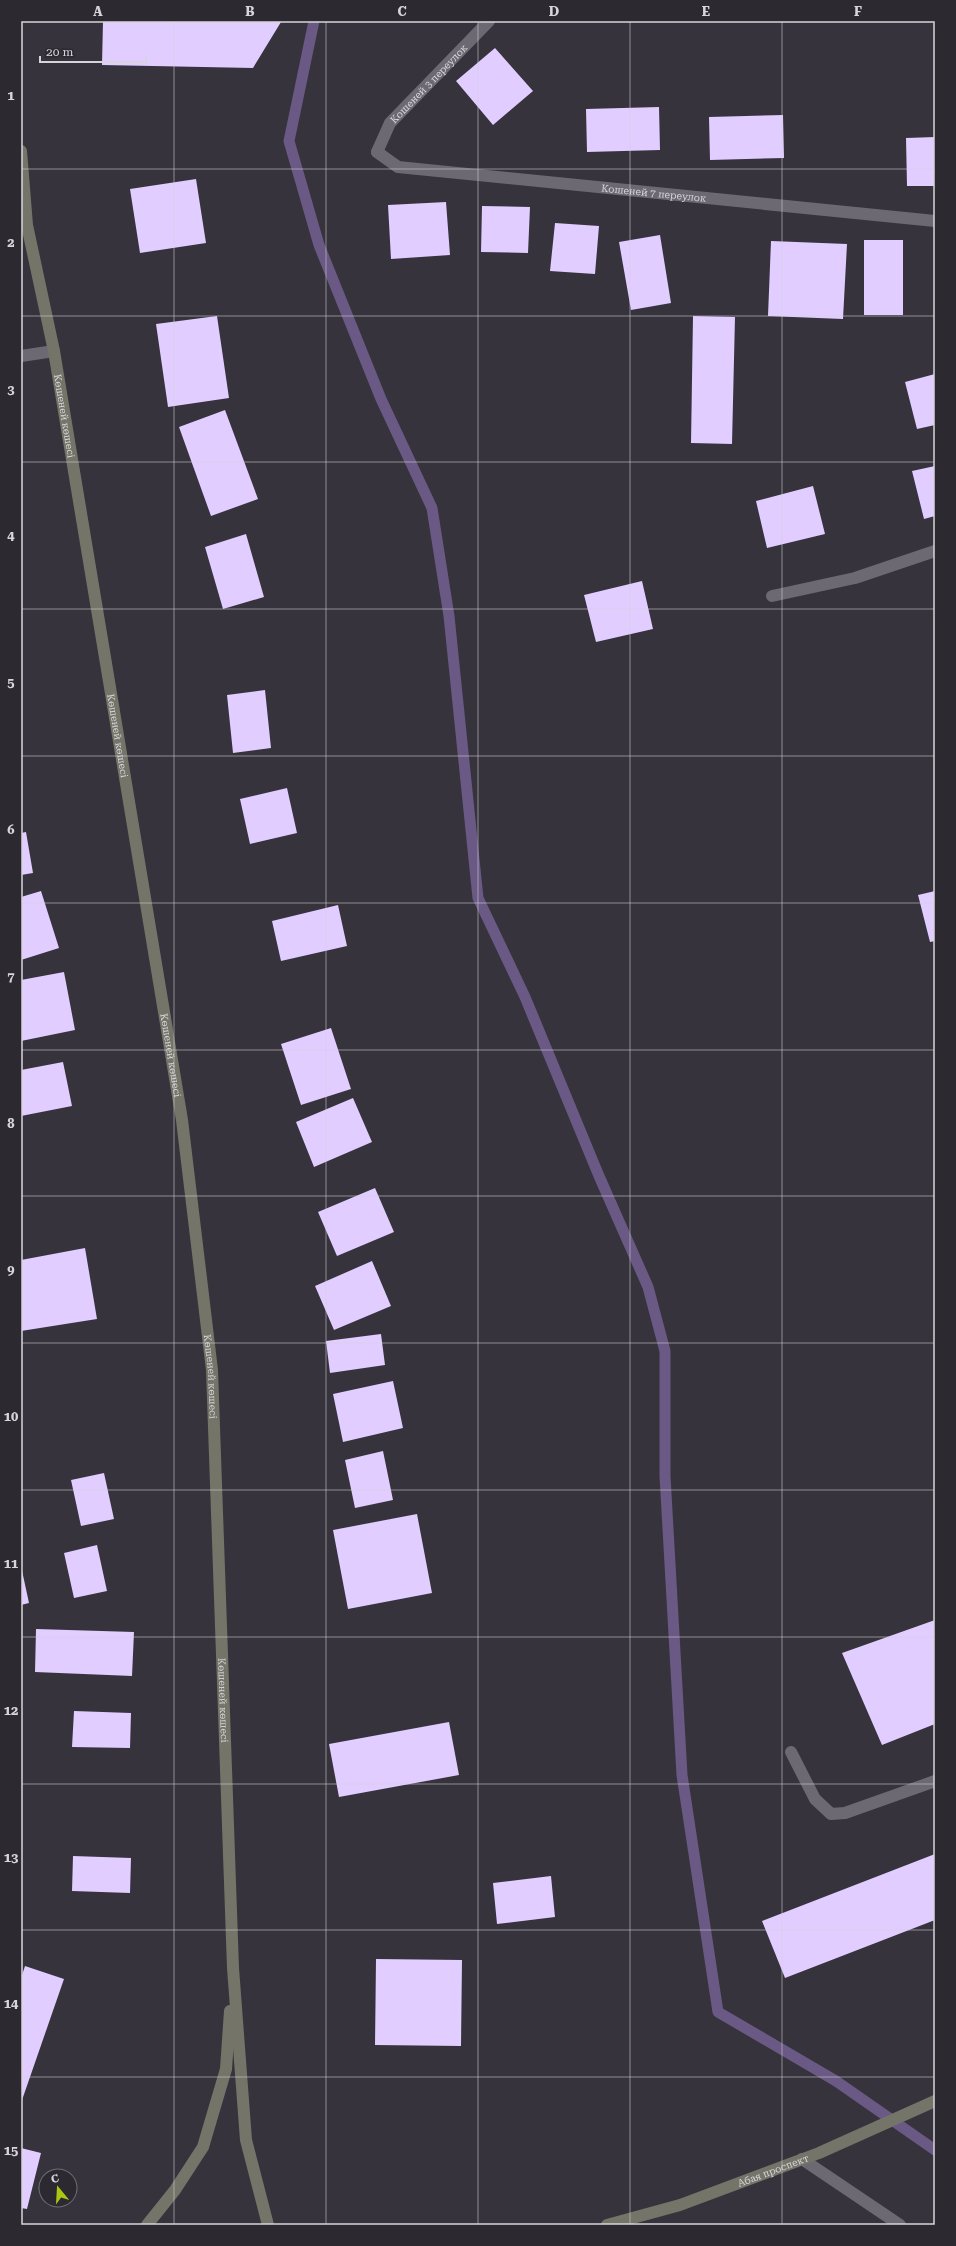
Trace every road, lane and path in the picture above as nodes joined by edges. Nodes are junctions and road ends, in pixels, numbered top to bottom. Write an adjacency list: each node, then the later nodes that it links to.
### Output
1 (489, 21): 3 (street, Кошеней 3 переулок)
2 (21, 151): 5 (main road, Көшеней көшесі)
3 (377, 152): 4 (street, Кошеней 7 переулок)
4 (935, 221)
5 (54, 351): 6 (street); 11 (main road, Көшеней көшесі)
6 (21, 356)
7 (935, 551): 8 (street)
8 (772, 596)
9 (791, 1752): 10 (street)
10 (935, 1781)
11 (233, 1968): 14 (main road); 15 (main road)
12 (935, 2101): 13 (main road, Абая проспект)
13 (802, 2159): 16 (main road, Абая проспект); 17 (street)
14 (148, 2225)
15 (268, 2225)
16 (607, 2225)
17 (900, 2225)

